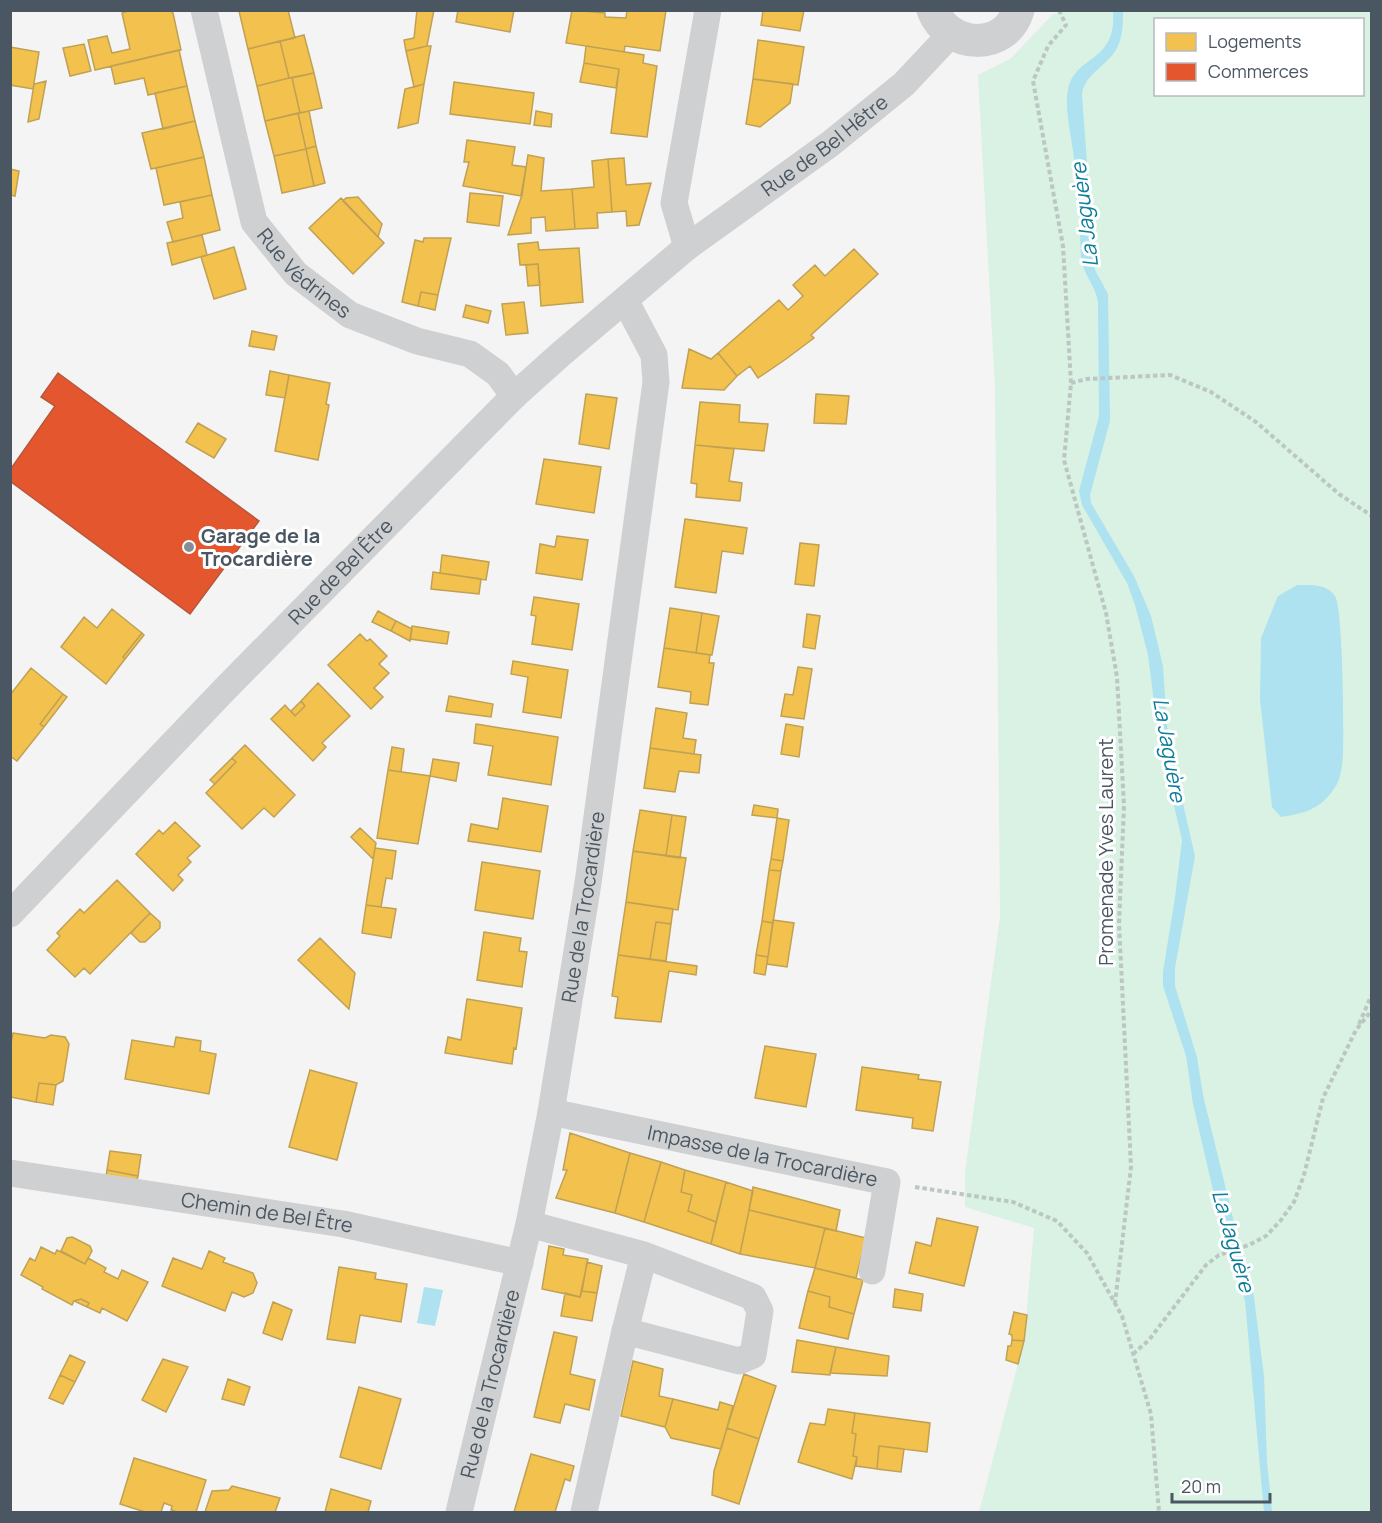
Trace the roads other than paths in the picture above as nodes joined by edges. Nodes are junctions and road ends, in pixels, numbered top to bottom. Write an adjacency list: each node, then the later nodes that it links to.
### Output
1 (204, 10): 7 (street, Rue Védrines)
2 (708, 10): 5 (street)
3 (1018, 10): 4 (street)
4 (942, 22): 5 (street, Rue de Bel Hêtre)
5 (687, 247): 6 (street, Rue de Bel Être)
6 (625, 300): 7 (street, Rue de Bel Être); 9 (street, Rue de la Trocardière)
7 (514, 396): 8 (street, Rue de Bel Être)
8 (10, 914)
9 (551, 1112): 11 (street, Rue de la Trocardière); 14 (street, Impasse de la Trocardière)
10 (10, 1173): 13 (street, Chemin de Bel Être)
11 (529, 1224): 12 (street); 13 (street, Rue de la Trocardière)
12 (644, 1255): 15 (street); 15 (street)
13 (520, 1263): 16 (street, Rue de la Trocardière)
14 (872, 1271)
15 (625, 1331): 17 (street)
16 (459, 1512)
17 (584, 1512)

